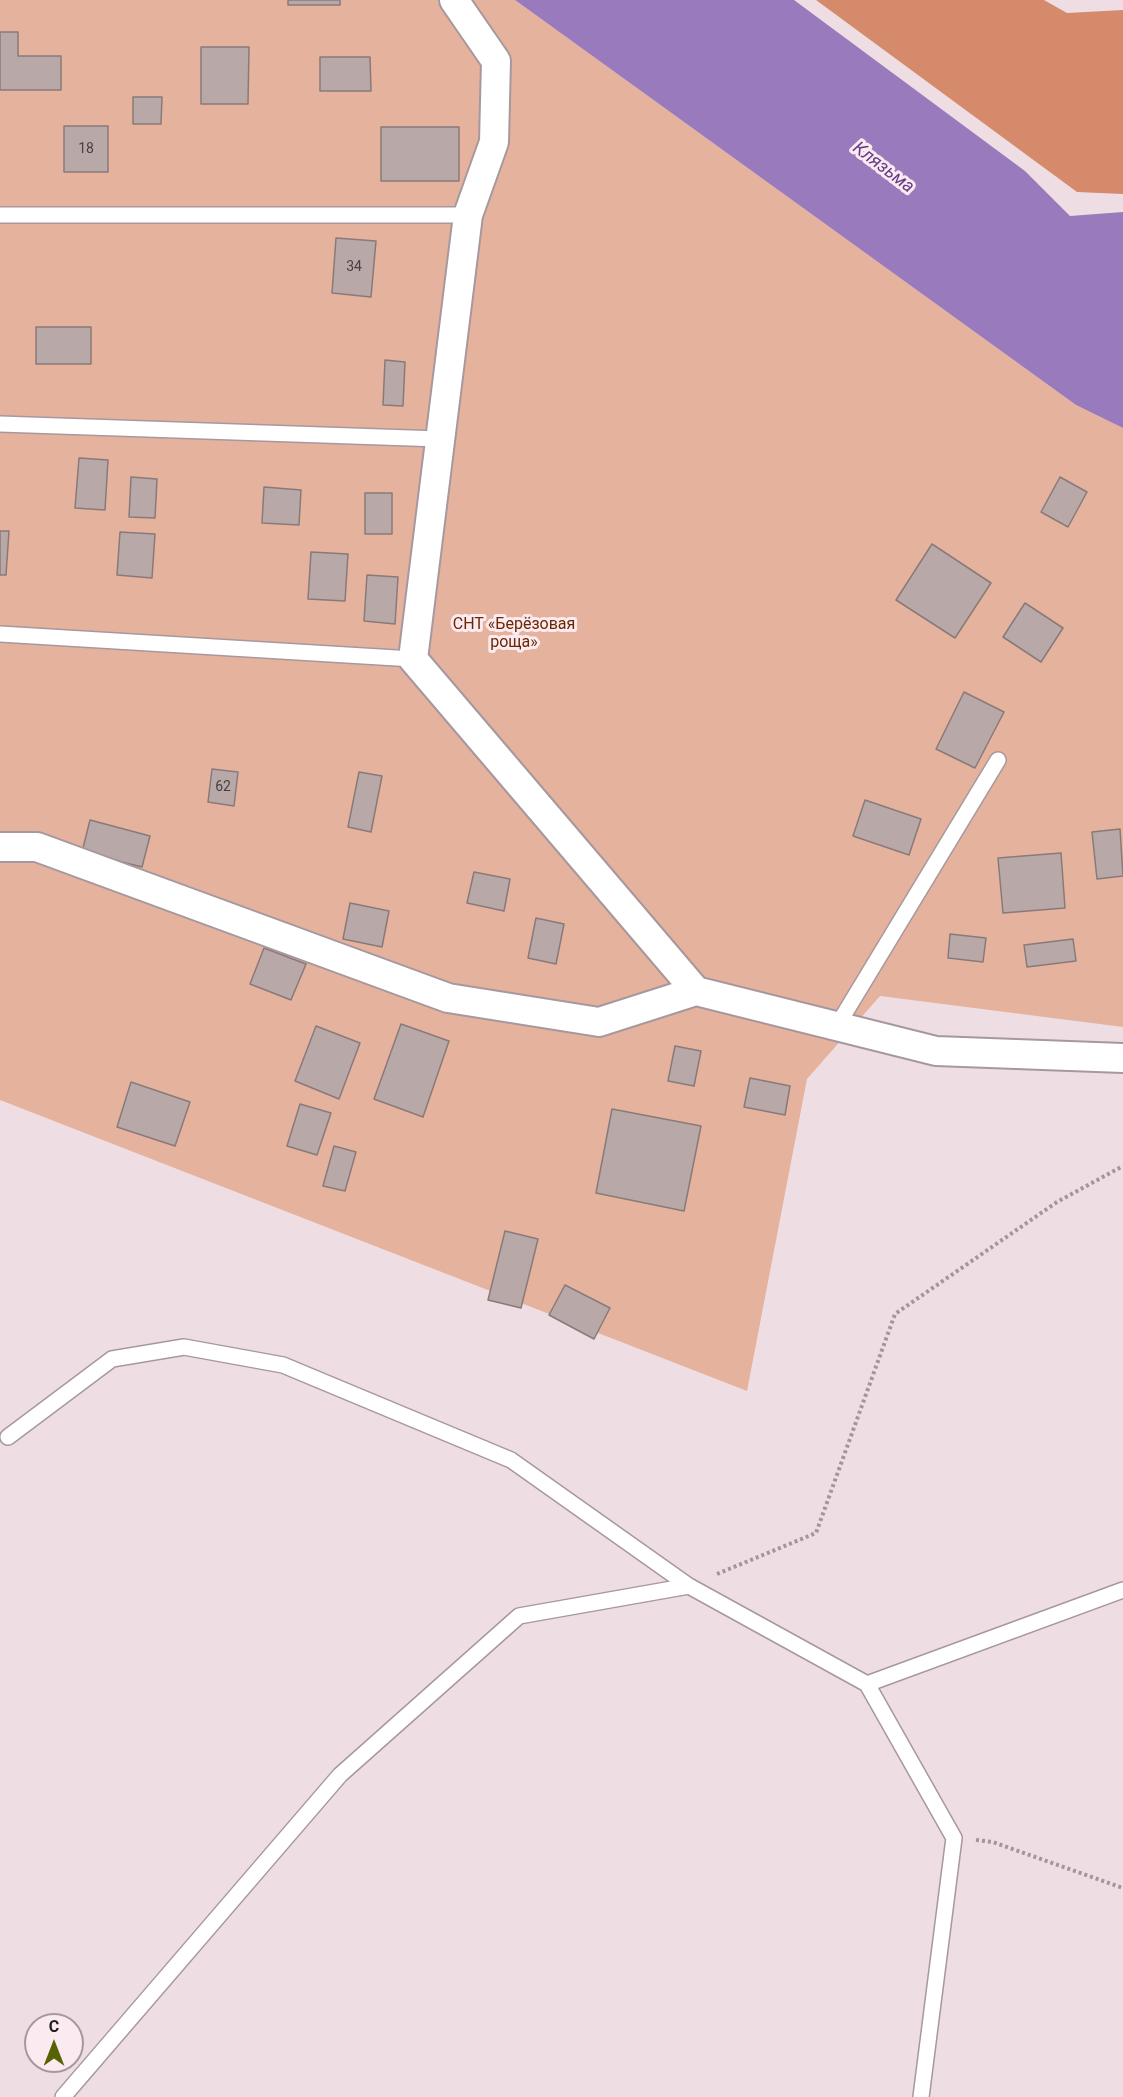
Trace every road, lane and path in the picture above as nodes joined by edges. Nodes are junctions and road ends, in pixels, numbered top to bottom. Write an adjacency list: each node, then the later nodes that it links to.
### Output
1 (454, 0): 3 (street)
2 (0, 215): 3 (lane)
3 (468, 215): 5 (street)
4 (0, 424): 5 (lane)
5 (440, 439): 7 (street)
6 (0, 634): 7 (lane)
7 (413, 659): 10 (street)
8 (998, 760): 11 (lane)
9 (0, 847): 10 (street)
10 (696, 991): 11 (street)
11 (837, 1026): 12 (street)
12 (1123, 1058)
13 (1123, 1166): 15 (path)
14 (8, 1437): 15 (lane)
15 (689, 1586): 17 (lane); 20 (lane)
16 (1123, 1590): 17 (lane)
17 (867, 1684): 18 (lane)
18 (954, 1838): 19 (path); 21 (lane)
19 (1123, 1888)
20 (63, 2097)
21 (921, 2097)

